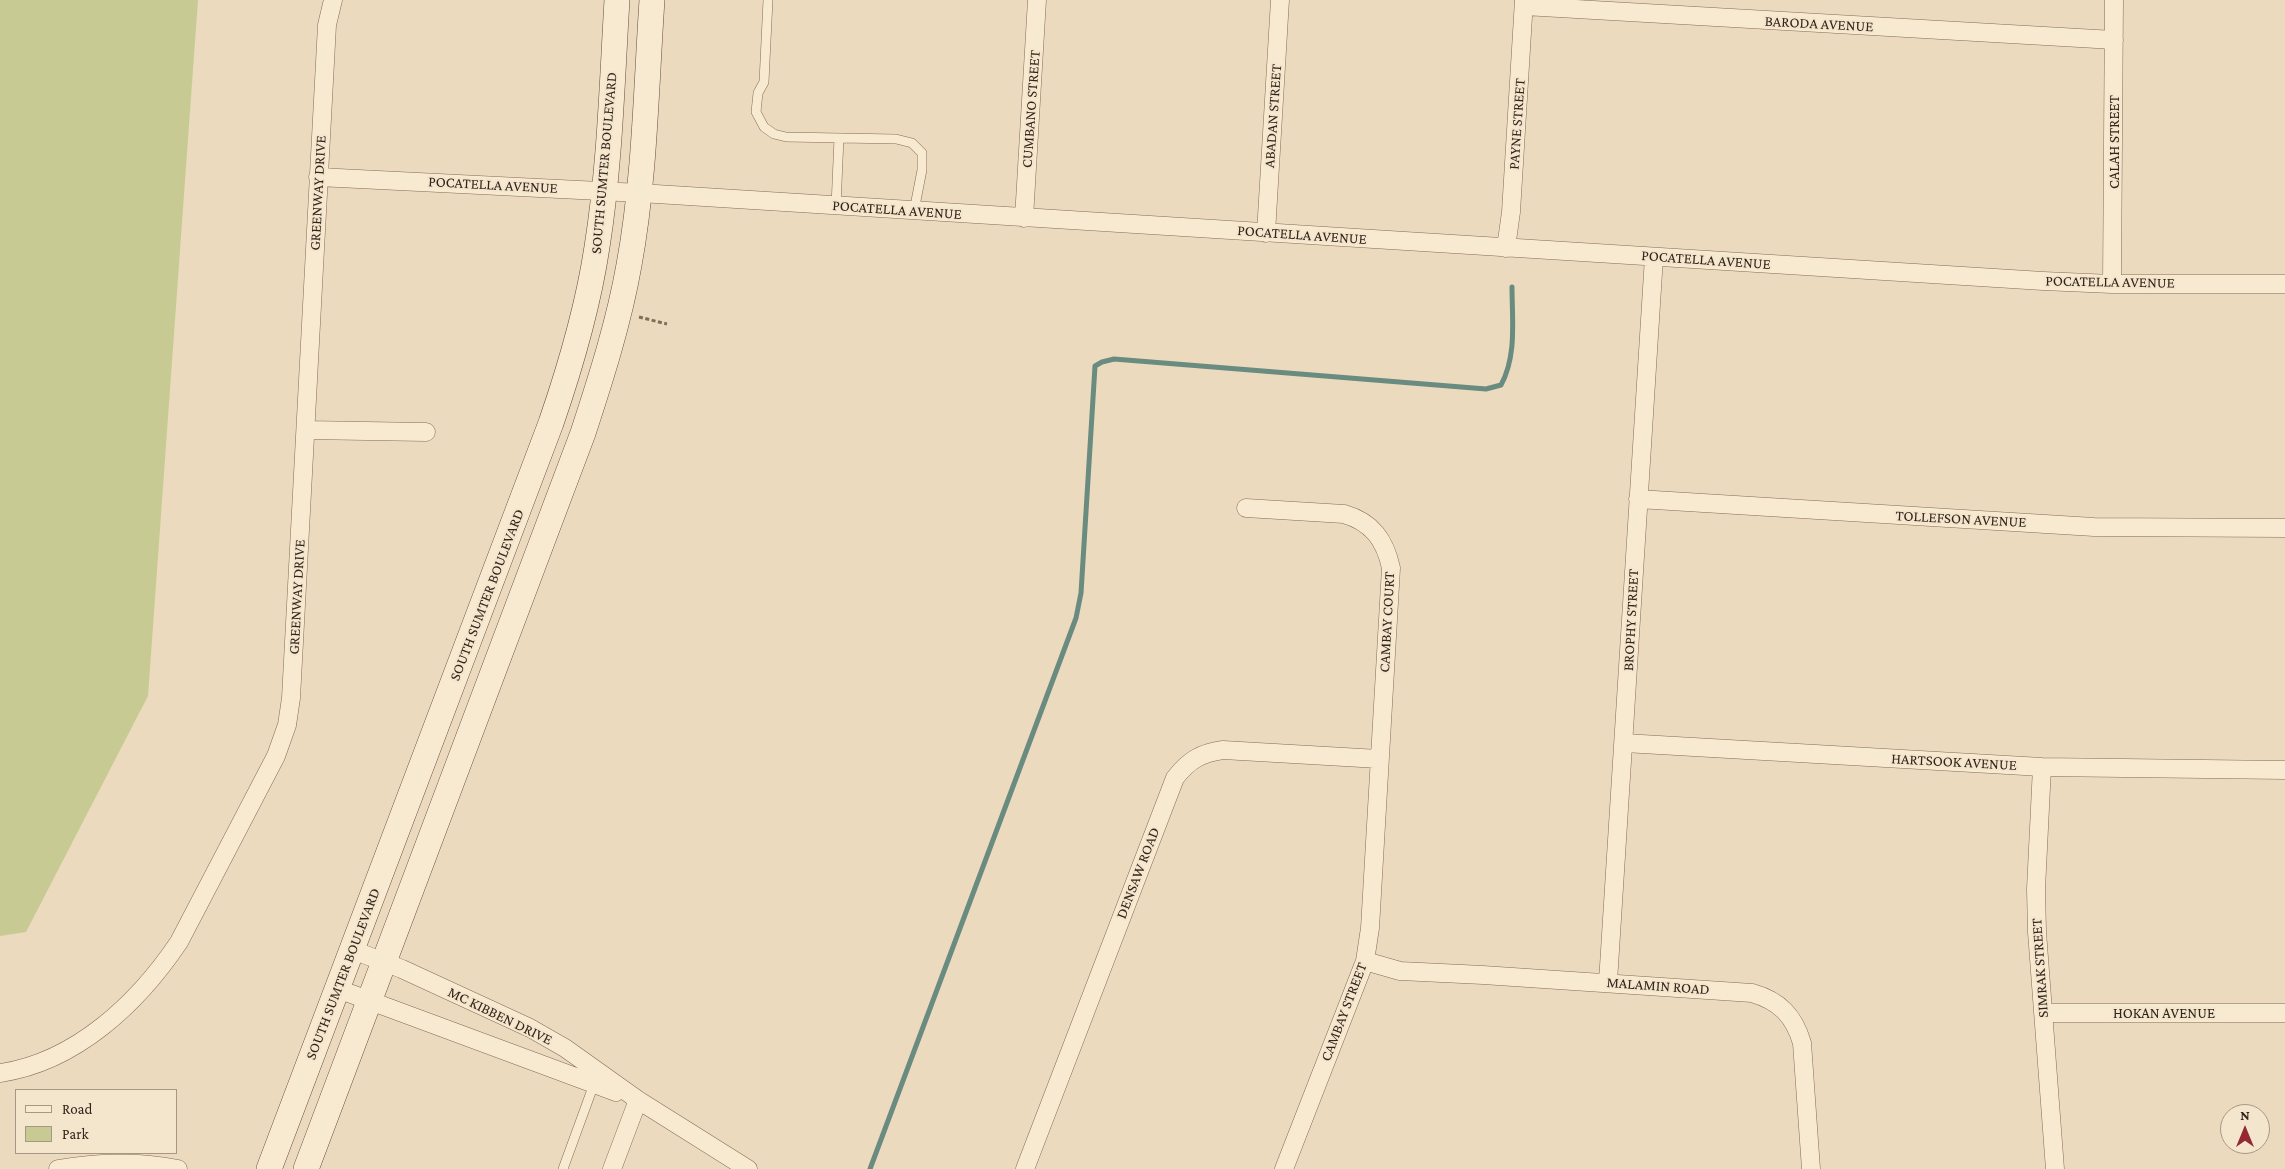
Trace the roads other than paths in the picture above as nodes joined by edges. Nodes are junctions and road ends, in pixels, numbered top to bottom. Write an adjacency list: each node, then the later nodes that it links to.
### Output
1 (333, 0): 11 (street, GREENWAY DRIVE)
2 (617, 0): 12 (main road, SOUTH SUMTER BOULEVARD)
3 (652, 0): 13 (main road)
4 (768, 0): 10 (lane)
5 (1037, 0): 16 (street, CUMBANO STREET)
6 (1280, 0): 17 (street, ABADAN STREET)
7 (2114, 0): 9 (street, CALAH STREET)
8 (1524, 3): 9 (street, BARODA AVENUE); 18 (street, PAYNE STREET)
9 (2114, 40): 20 (street, CALAH STREET)
10 (839, 138): 14 (lane); 15 (lane)
11 (318, 177): 12 (street, POCATELLA AVENUE); 22 (street, GREENWAY DRIVE)
12 (604, 191): 13 (street, POCATELLA AVENUE); 31 (main road, SOUTH SUMTER BOULEVARD)
13 (640, 193): 14 (street, POCATELLA AVENUE); 32 (main road)
14 (836, 206): 15 (street, POCATELLA AVENUE)
15 (914, 211): 16 (street, POCATELLA AVENUE)
16 (1024, 218): 17 (street, POCATELLA AVENUE)
17 (1266, 233): 18 (street, POCATELLA AVENUE)
18 (1506, 248): 19 (street, POCATELLA AVENUE)
19 (1654, 257): 20 (street, POCATELLA AVENUE); 24 (street, BROPHY STREET)
20 (2112, 284): 21 (street, POCATELLA AVENUE)
21 (2285, 284)
22 (306, 430): 23 (street); 39 (street, GREENWAY DRIVE)
23 (426, 432)
24 (1638, 499): 26 (street, TOLLEFSON AVENUE); 27 (street, BROPHY STREET)
25 (1246, 508): 28 (street, CAMBAY COURT)
26 (2285, 528)
27 (1624, 743): 29 (street, HARTSOOK AVENUE); 34 (street, BROPHY STREET)
28 (1379, 759): 33 (street, CAMBAY STREET); 49 (street, DENSAW ROAD)
29 (2042, 767): 30 (street, HARTSOOK AVENUE); 38 (street, SIMRAK STREET)
30 (2285, 770)
31 (353, 950): 32 (street, MC KIBBEN DRIVE); 35 (main road, SOUTH SUMTER BOULEVARD)
32 (384, 962): 36 (main road); 41 (street, MC KIBBEN DRIVE)
33 (1364, 962): 34 (street, MALAMIN ROAD); 50 (street, CAMBAY STREET)
34 (1608, 982): 51 (street, MALAMIN ROAD)
35 (338, 989): 36 (street, MC KIBBEN DRIVE); 44 (main road, SOUTH SUMTER BOULEVARD)
36 (370, 1001): 40 (street, MC KIBBEN DRIVE); 45 (main road)
37 (2285, 1013): 38 (street, HOKAN AVENUE)
38 (2043, 1014): 52 (street, SIMRAK STREET)
39 (0, 1073)
40 (594, 1084): 41 (street, MC KIBBEN DRIVE); 46 (lane)
41 (638, 1100): 47 (street); 48 (street, MC KIBBEN DRIVE)
42 (58, 1169): 43 (street)
43 (178, 1169)
44 (269, 1169)
45 (306, 1169)
46 (563, 1169)
47 (612, 1169)
48 (748, 1169)
49 (1024, 1169)
50 (1284, 1169)
51 (1810, 1169)
52 (2054, 1169)

